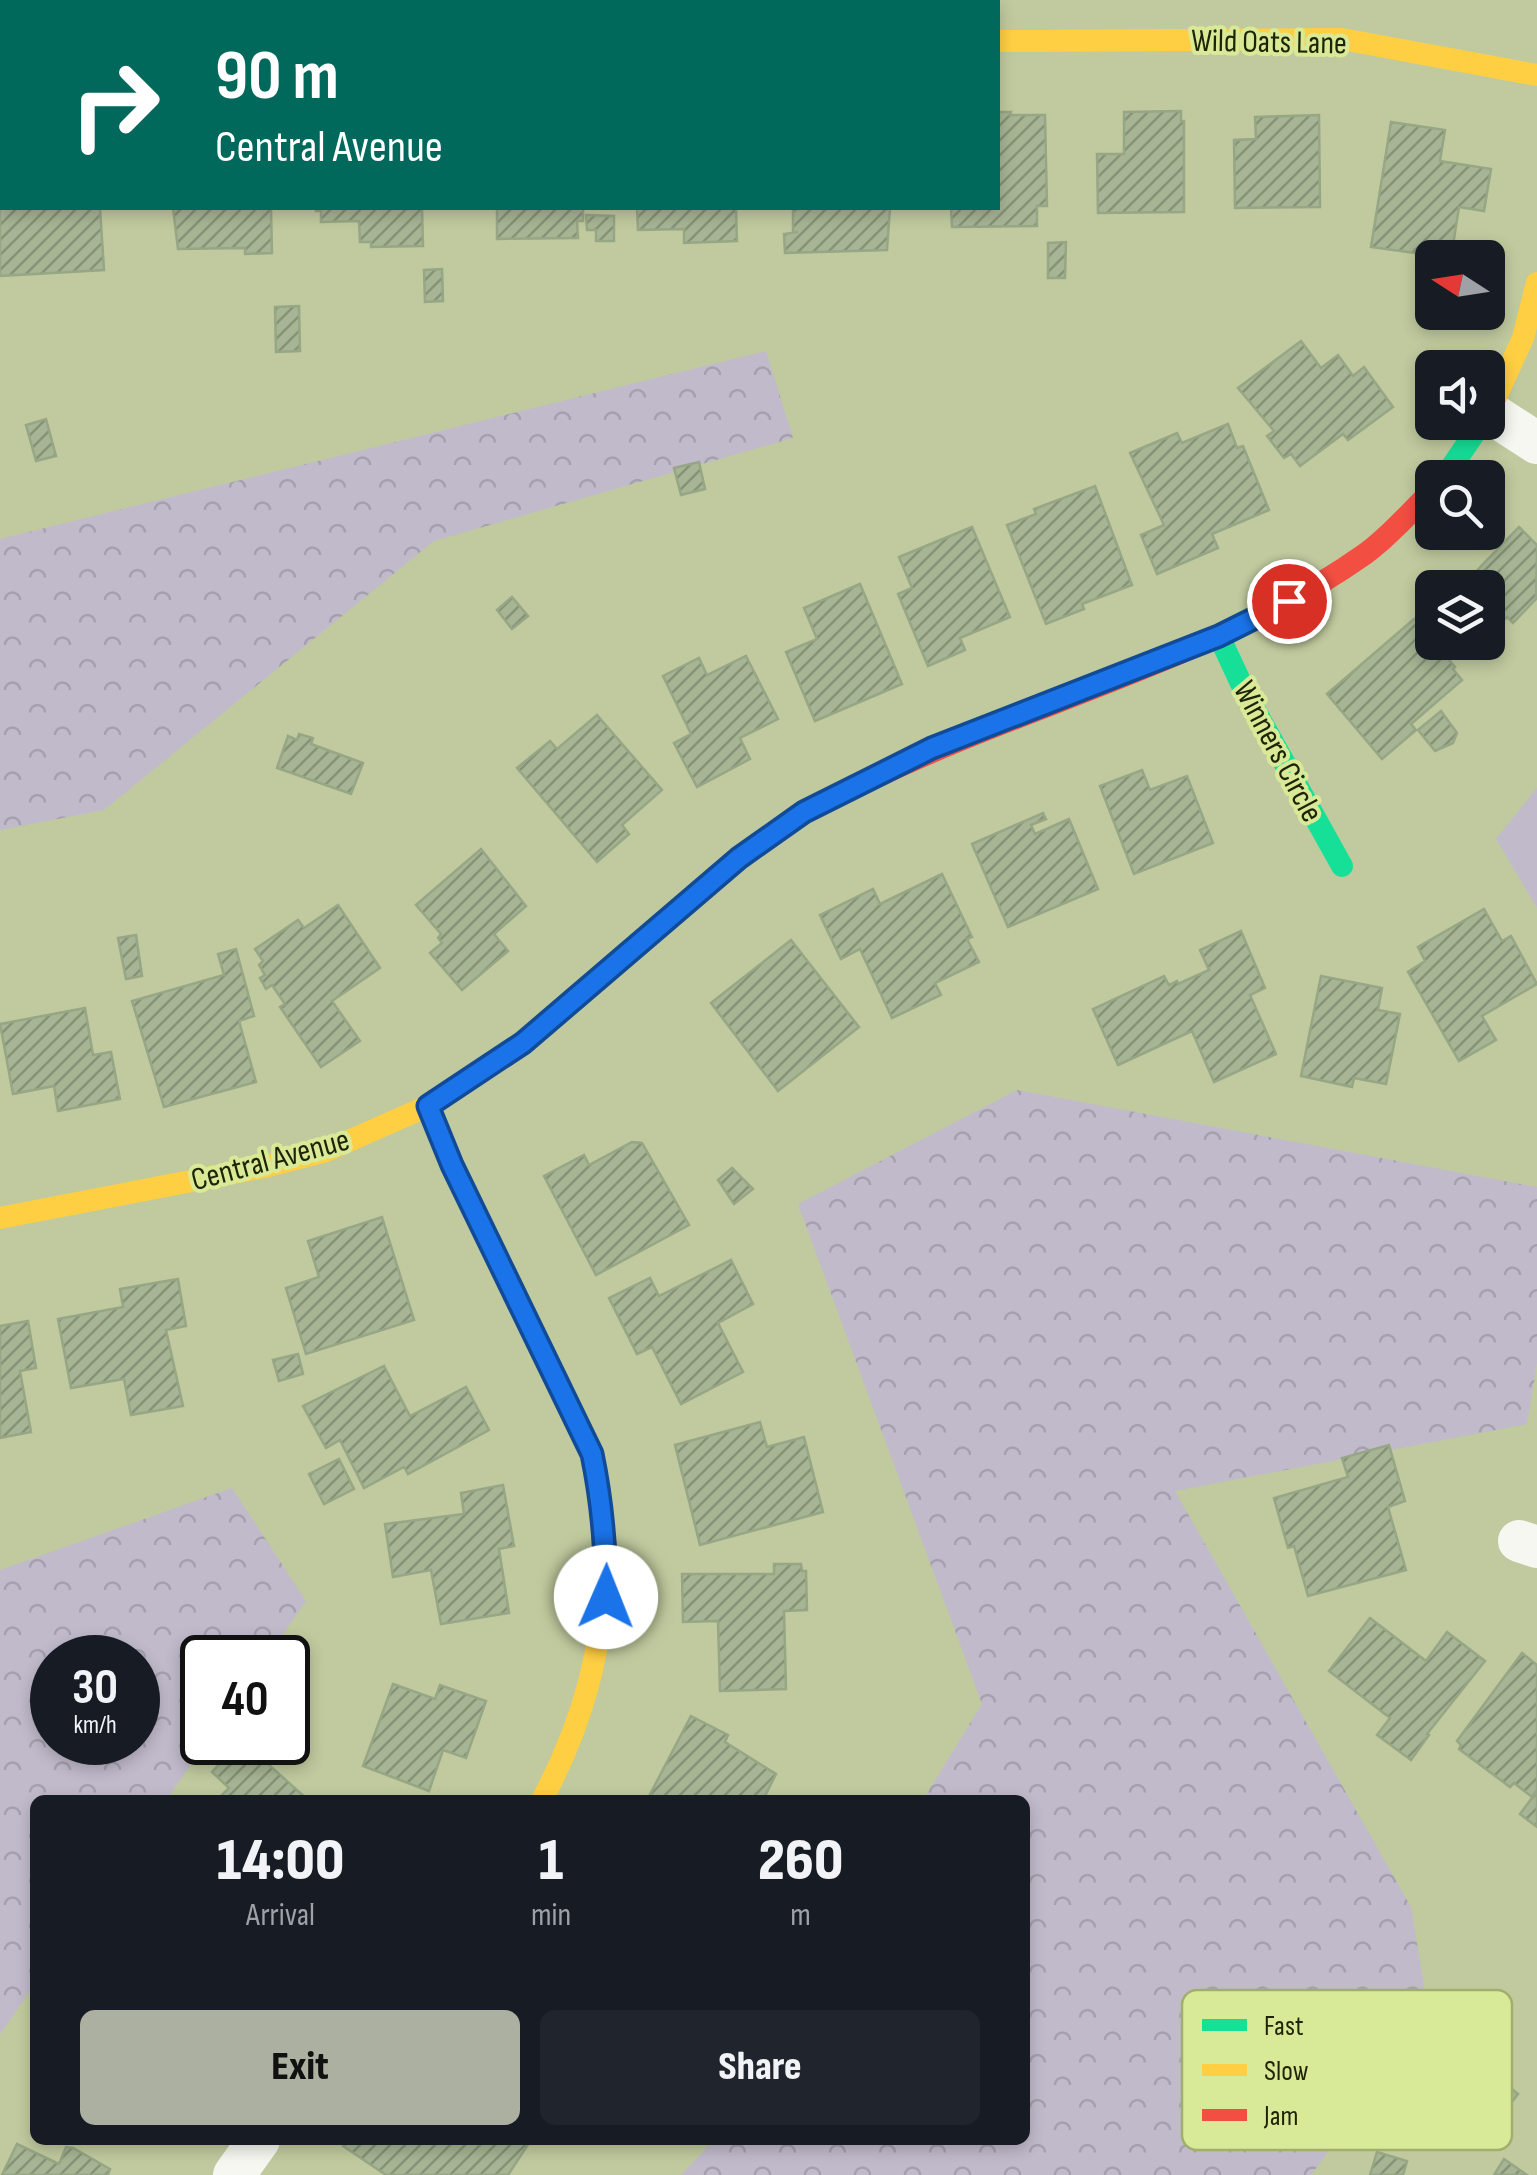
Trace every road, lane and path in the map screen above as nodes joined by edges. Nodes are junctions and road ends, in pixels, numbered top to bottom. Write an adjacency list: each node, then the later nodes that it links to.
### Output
1 (1000, 41): 2 (street, Wild Oats Lane)
2 (1537, 75)
3 (1537, 283): 4 (street)
4 (1505, 376)
5 (1505, 424): 6 (street)
6 (1537, 444)
7 (1415, 507): 8 (street, Central Avenue)
8 (1219, 636): 9 (street, Winners Circle); 10 (street, Central Avenue)
9 (1342, 866)
10 (428, 1106): 11 (street, Central Avenue); 12 (street)
11 (0, 1218)
12 (545, 1795)
13 (255, 2145): 14 (street)
14 (234, 2175)

